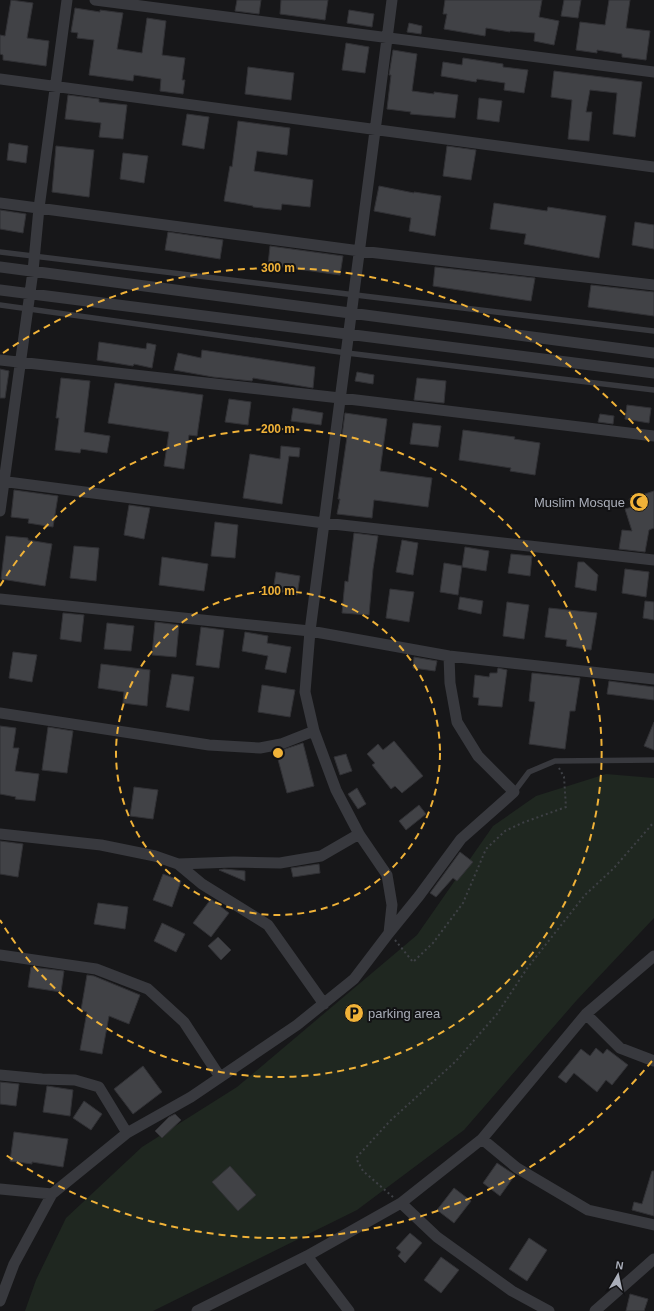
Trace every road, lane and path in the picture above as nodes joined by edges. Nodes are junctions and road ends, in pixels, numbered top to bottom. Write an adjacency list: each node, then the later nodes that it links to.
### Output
1 (67, 0): 7 (street)
2 (94, 0): 4 (street)
3 (392, 0): 4 (street)
4 (387, 37): 5 (street); 8 (street)
5 (654, 72)
6 (0, 79): 7 (street)
7 (55, 87): 8 (street); 11 (street)
8 (375, 129): 9 (street); 12 (street)
9 (654, 166)
10 (0, 203): 11 (street)
11 (39, 208): 12 (street); 14 (street)
12 (360, 251): 17 (street); 20 (street)
13 (0, 252): 14 (lane)
14 (35, 257): 16 (street); 20 (lane)
15 (0, 267): 16 (street)
16 (33, 271): 19 (street); 23 (street)
17 (654, 285)
18 (0, 290): 19 (street)
19 (30, 293): 22 (street); 25 (street)
20 (354, 295): 23 (street); 24 (lane)
21 (0, 305): 22 (lane)
22 (28, 309): 26 (lane); 29 (street)
23 (352, 313): 25 (street); 27 (street)
24 (654, 331)
25 (348, 335): 26 (street); 30 (street)
26 (347, 353): 31 (lane); 32 (street)
27 (654, 353)
28 (0, 360): 29 (street)
29 (20, 363): 32 (street); 34 (street)
30 (654, 374)
31 (654, 390)
32 (340, 398): 33 (street); 36 (street)
33 (654, 436)
34 (2, 481): 35 (street); 36 (street)
35 (0, 511)
36 (324, 523): 37 (street); 39 (street)
37 (654, 560)
38 (0, 599): 39 (street)
39 (310, 631): 40 (street); 43 (street)
40 (450, 656): 41 (street); 46 (street)
41 (654, 679)
42 (0, 713): 43 (street)
43 (314, 731): 49 (street)
44 (654, 760): 45 (lane)
45 (555, 761): 46 (lane); 51 (path)
46 (514, 792): 51 (street)
47 (654, 822): 63 (path)
48 (0, 834): 50 (street)
49 (359, 834): 50 (street); 51 (street)
50 (178, 864): 54 (street)
51 (389, 934): 54 (street)
52 (0, 955): 58 (street)
53 (654, 956): 55 (street)
54 (324, 1004): 58 (street)
55 (586, 1014): 56 (street); 60 (street)
56 (654, 1061)
57 (0, 1075): 59 (street)
58 (220, 1077): 59 (street)
59 (127, 1133): 62 (street)
60 (482, 1139): 63 (street); 64 (street)
61 (0, 1188): 62 (street)
62 (52, 1194): 67 (street)
63 (401, 1203): 65 (street); 70 (street)
64 (654, 1225)
65 (307, 1256): 68 (street); 69 (street)
66 (654, 1259): 71 (street)
67 (0, 1302)
68 (197, 1311)
69 (349, 1311)
70 (549, 1311)
71 (594, 1311)

